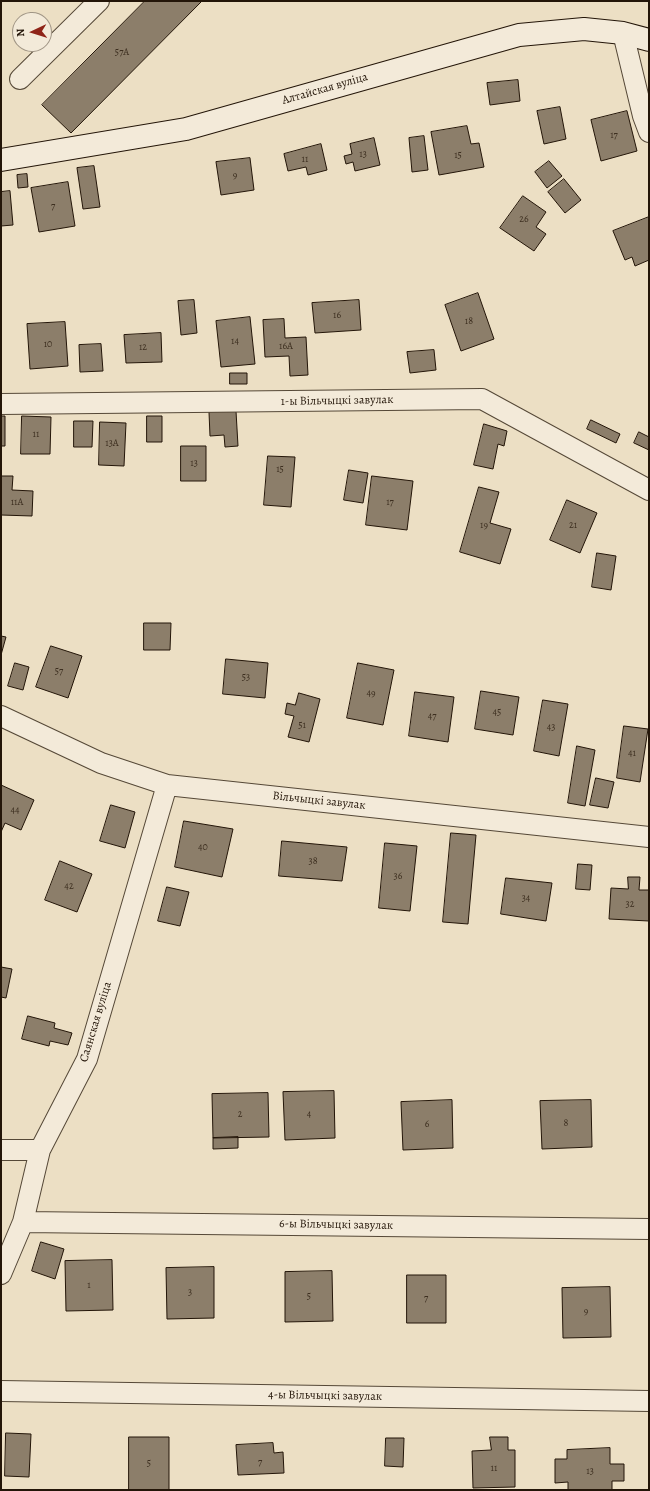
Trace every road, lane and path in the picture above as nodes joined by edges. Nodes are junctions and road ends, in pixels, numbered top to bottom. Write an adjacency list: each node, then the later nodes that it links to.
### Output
1 (99, 1): 4 (street)
2 (623, 33): 3 (main road, Алтайская вуліца); 5 (street); 6 (main road, Алтайская вуліца)
3 (649, 40)
4 (20, 79)
5 (649, 132)
6 (1, 160)
7 (1, 404): 8 (street, 1-ы Вільчыцкі завулак)
8 (649, 490)
9 (1, 716): 10 (street, Вільчыцкі завулак)
10 (167, 785): 11 (street, Вільчыцкі завулак); 13 (street, Саянская вуліца)
11 (649, 837)
12 (1, 1150): 13 (street)
13 (40, 1150): 14 (street, Саянская вуліца)
14 (22, 1222): 15 (street, 6-ы Вільчыцкі завулак); 16 (street, Саянская вуліца)
15 (649, 1228)
16 (1, 1274)
17 (1, 1391): 18 (street, 4-ы Вільчыцкі завулак)
18 (649, 1402)

